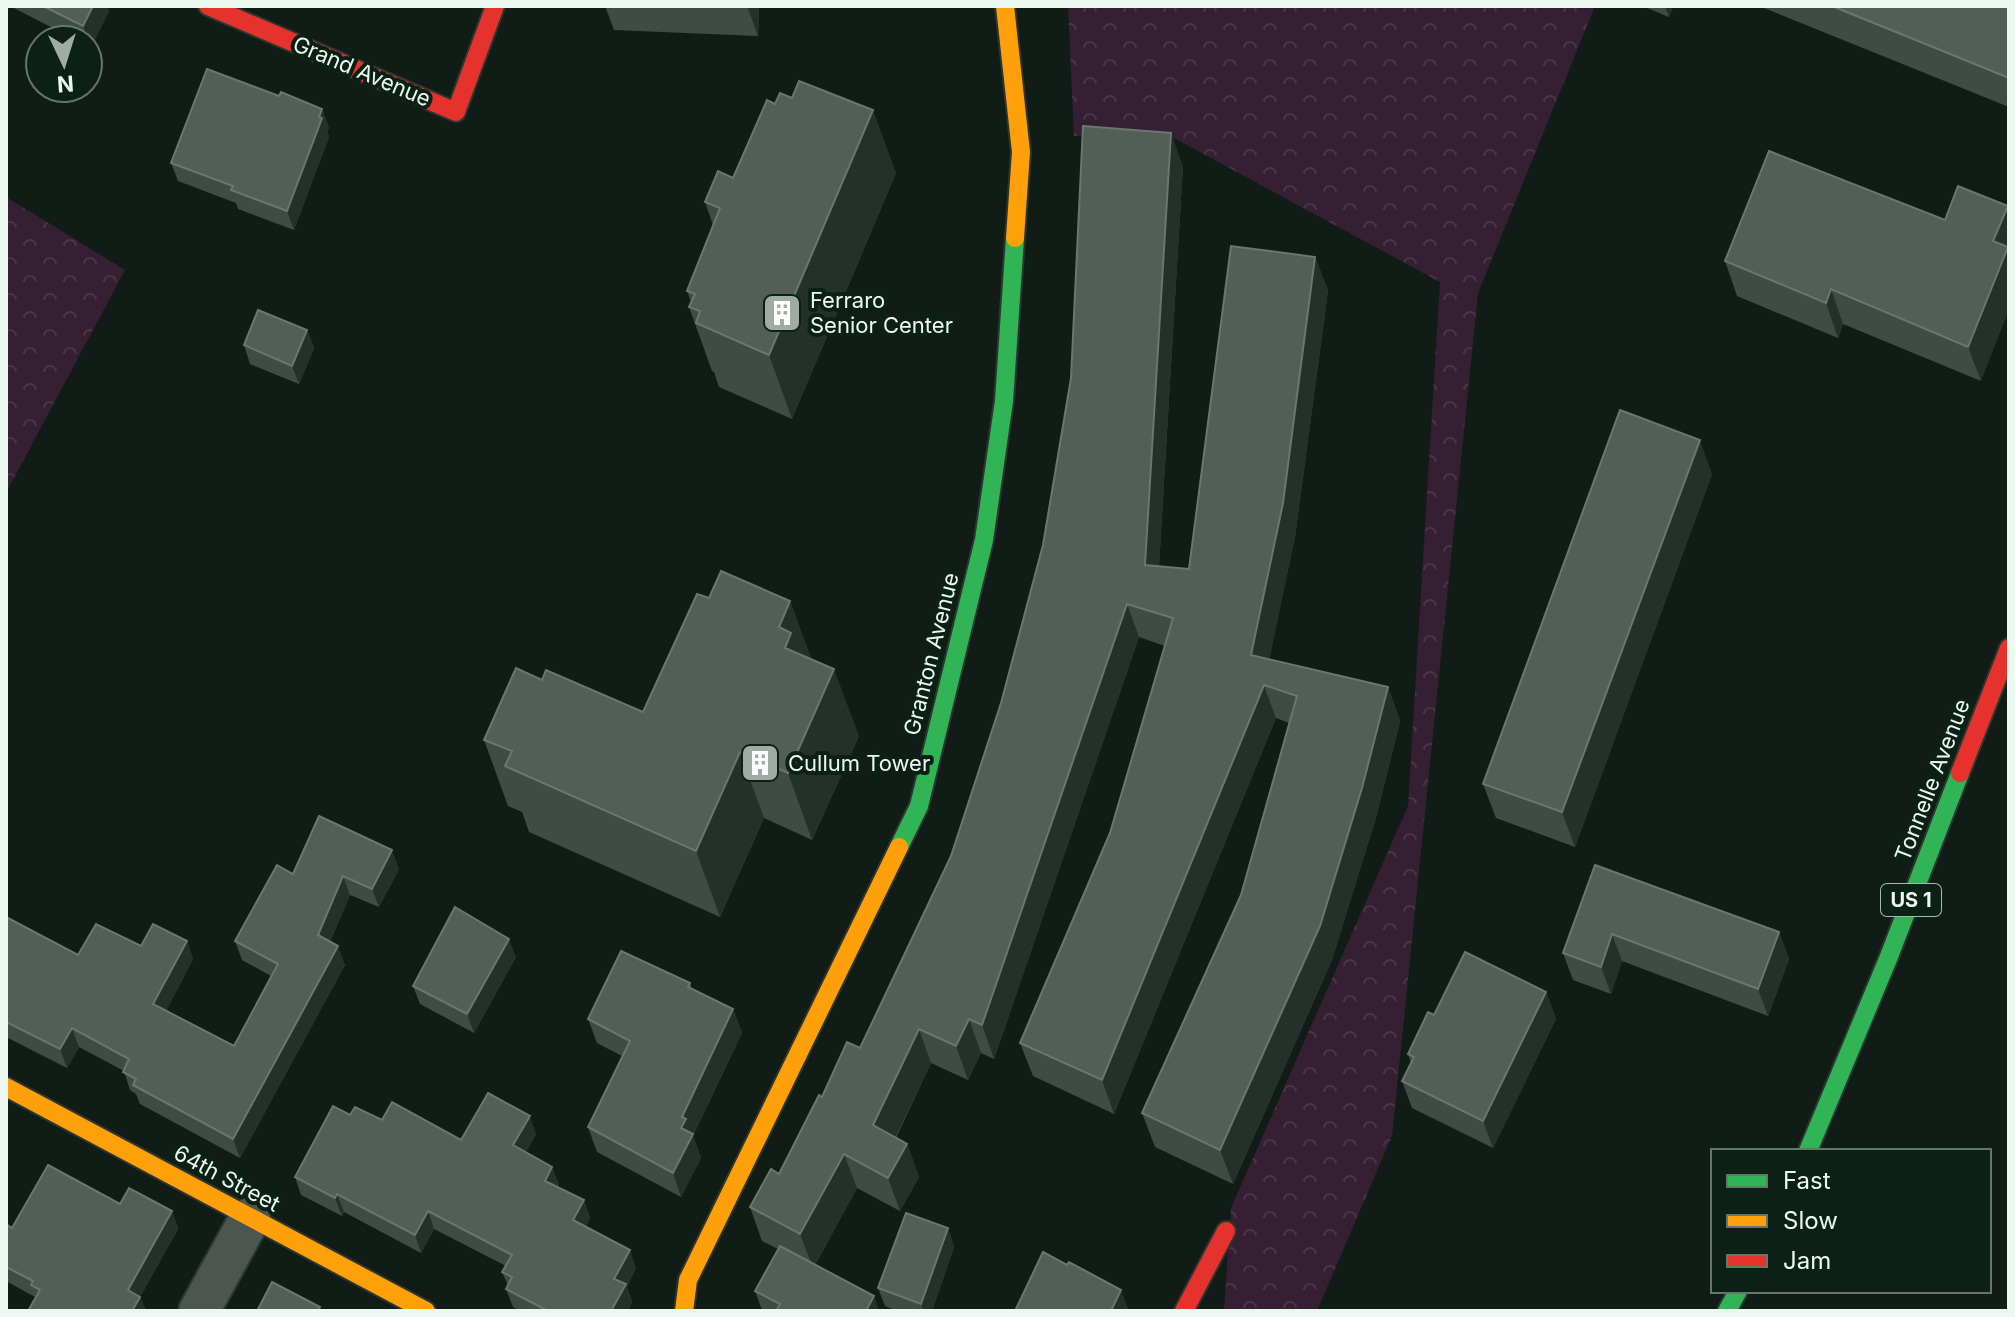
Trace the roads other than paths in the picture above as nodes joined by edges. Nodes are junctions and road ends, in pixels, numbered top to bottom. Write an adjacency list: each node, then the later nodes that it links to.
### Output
1 (208, 6): 2 (street, Grand Avenue)
2 (495, 6)
3 (1005, 6): 12 (street, Granton Avenue)
4 (2009, 648): 6 (street, Tonnelle Avenue / US 1)
5 (6, 1087): 7 (street, 64th Street)
6 (1809, 1149)
7 (250, 1218): 10 (street); 11 (street, 64th Street)
8 (1226, 1231): 13 (street)
9 (1737, 1293): 14 (street)
10 (199, 1311)
11 (426, 1311)
12 (684, 1311)
13 (1184, 1311)
14 (1727, 1311)

